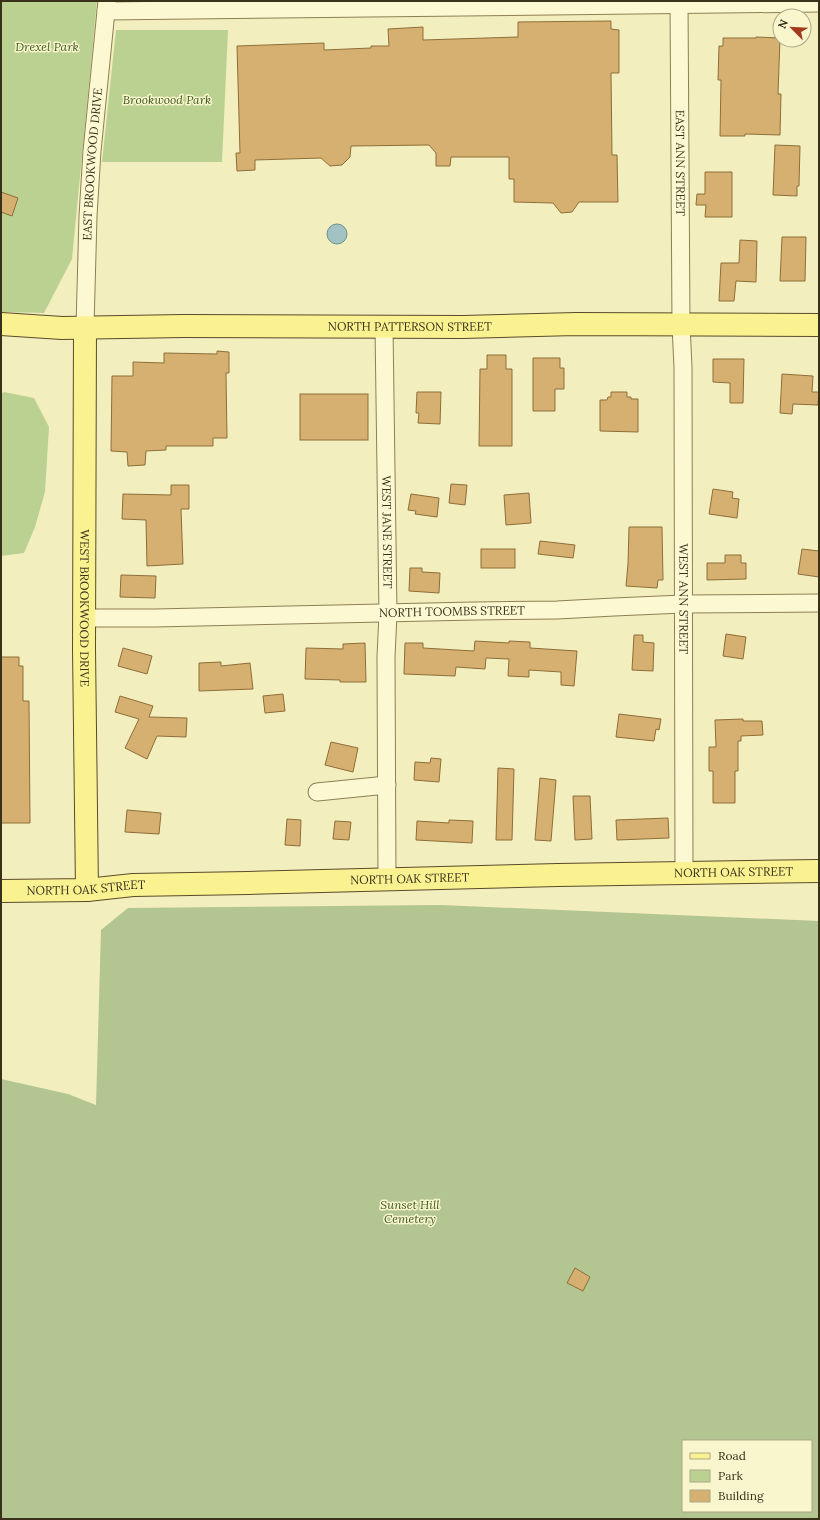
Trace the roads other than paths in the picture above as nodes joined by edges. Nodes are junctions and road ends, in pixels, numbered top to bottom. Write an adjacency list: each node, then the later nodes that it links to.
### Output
1 (679, 3): 2 (street); 3 (street); 5 (street, EAST ANN STREET)
2 (819, 3)
3 (106, 6): 7 (street, EAST BROOKWOOD DRIVE)
4 (1, 324): 7 (main road, NORTH PATTERSON STREET)
5 (681, 325): 6 (main road, NORTH PATTERSON STREET); 8 (main road, NORTH PATTERSON STREET); 10 (street, WEST ANN STREET)
6 (819, 325)
7 (85, 327): 8 (main road, NORTH PATTERSON STREET); 12 (main road, WEST BROOKWOOD DRIVE)
8 (384, 328): 11 (street, WEST JANE STREET)
9 (819, 603): 10 (street, NORTH TOOMBS STREET)
10 (683, 604): 11 (street, NORTH TOOMBS STREET); 16 (street, WEST ANN STREET)
11 (388, 614): 12 (street, NORTH TOOMBS STREET); 13 (street, WEST JANE STREET)
12 (84, 618): 18 (main road, WEST BROOKWOOD DRIVE)
13 (387, 785): 14 (street); 17 (street, WEST JANE STREET)
14 (317, 792)
15 (819, 871): 16 (main road, NORTH OAK STREET)
16 (684, 874): 17 (main road, NORTH OAK STREET)
17 (387, 880): 18 (main road, NORTH OAK STREET)
18 (87, 890): 19 (main road, NORTH OAK STREET)
19 (1, 891)

